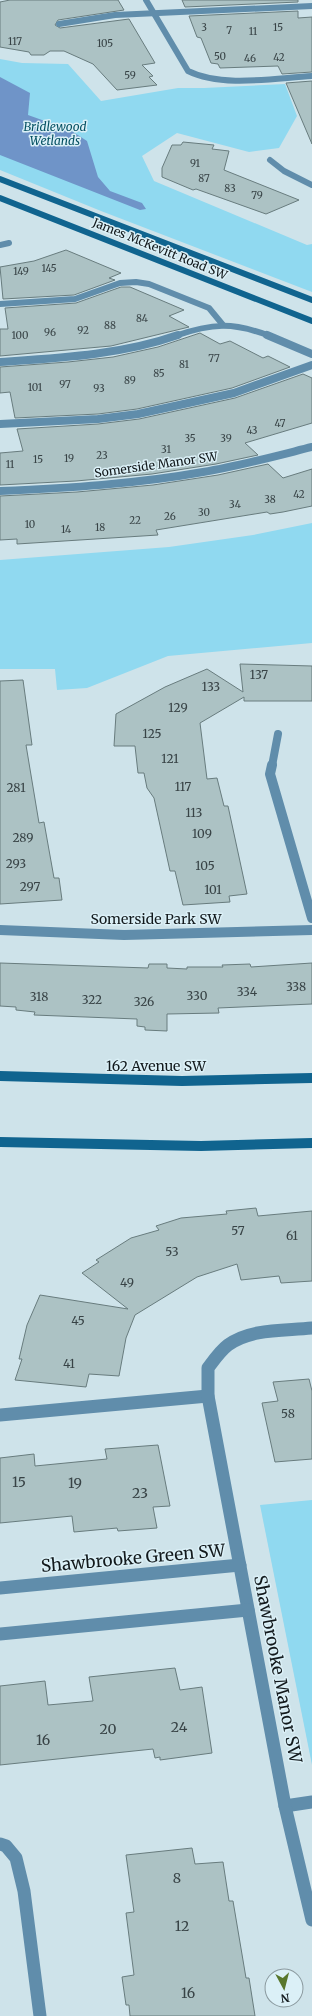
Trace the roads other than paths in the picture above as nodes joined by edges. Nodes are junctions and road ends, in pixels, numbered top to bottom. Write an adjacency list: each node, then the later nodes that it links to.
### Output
1 (146, 0): 3 (street)
2 (312, 6): 3 (street)
3 (154, 13): 4 (street); 5 (street)
4 (59, 24)
5 (312, 76)
6 (270, 160): 8 (street)
7 (0, 179): 12 (main road, James McKevitt Road SW)
8 (312, 185)
9 (0, 198): 14 (main road, James McKevitt Road SW)
10 (9, 243): 11 (street)
11 (0, 245)
12 (312, 300)
13 (0, 304): 15 (street)
14 (312, 321)
15 (223, 325): 16 (street); 17 (street)
16 (312, 354)
17 (0, 362)
18 (312, 364): 19 (street)
19 (0, 424)
20 (312, 447): 21 (street, Somerside Manor SW)
21 (0, 491)
22 (278, 734): 23 (street)
23 (312, 918)
24 (0, 930): 25 (street, Somerside Park SW)
25 (312, 930)
26 (0, 1076): 27 (main road, 162 Avenue SW)
27 (312, 1078)
28 (0, 1142): 29 (main road)
29 (312, 1143)
30 (312, 1328): 31 (street, Shawbrooke Green SW)
31 (208, 1396): 32 (street); 33 (street, Shawbrooke Green SW)
32 (0, 1415)
33 (240, 1565): 34 (street, Shawbrooke Green SW); 35 (street, Shawbrooke Manor SW)
34 (0, 1588)
35 (248, 1610): 36 (street); 38 (street, Shawbrooke Manor SW)
36 (0, 1634)
37 (312, 1802): 38 (street)
38 (285, 1806): 40 (street, Shawbrooke Manor SW)
39 (0, 1844): 41 (street)
40 (312, 1920)
41 (40, 2016)

